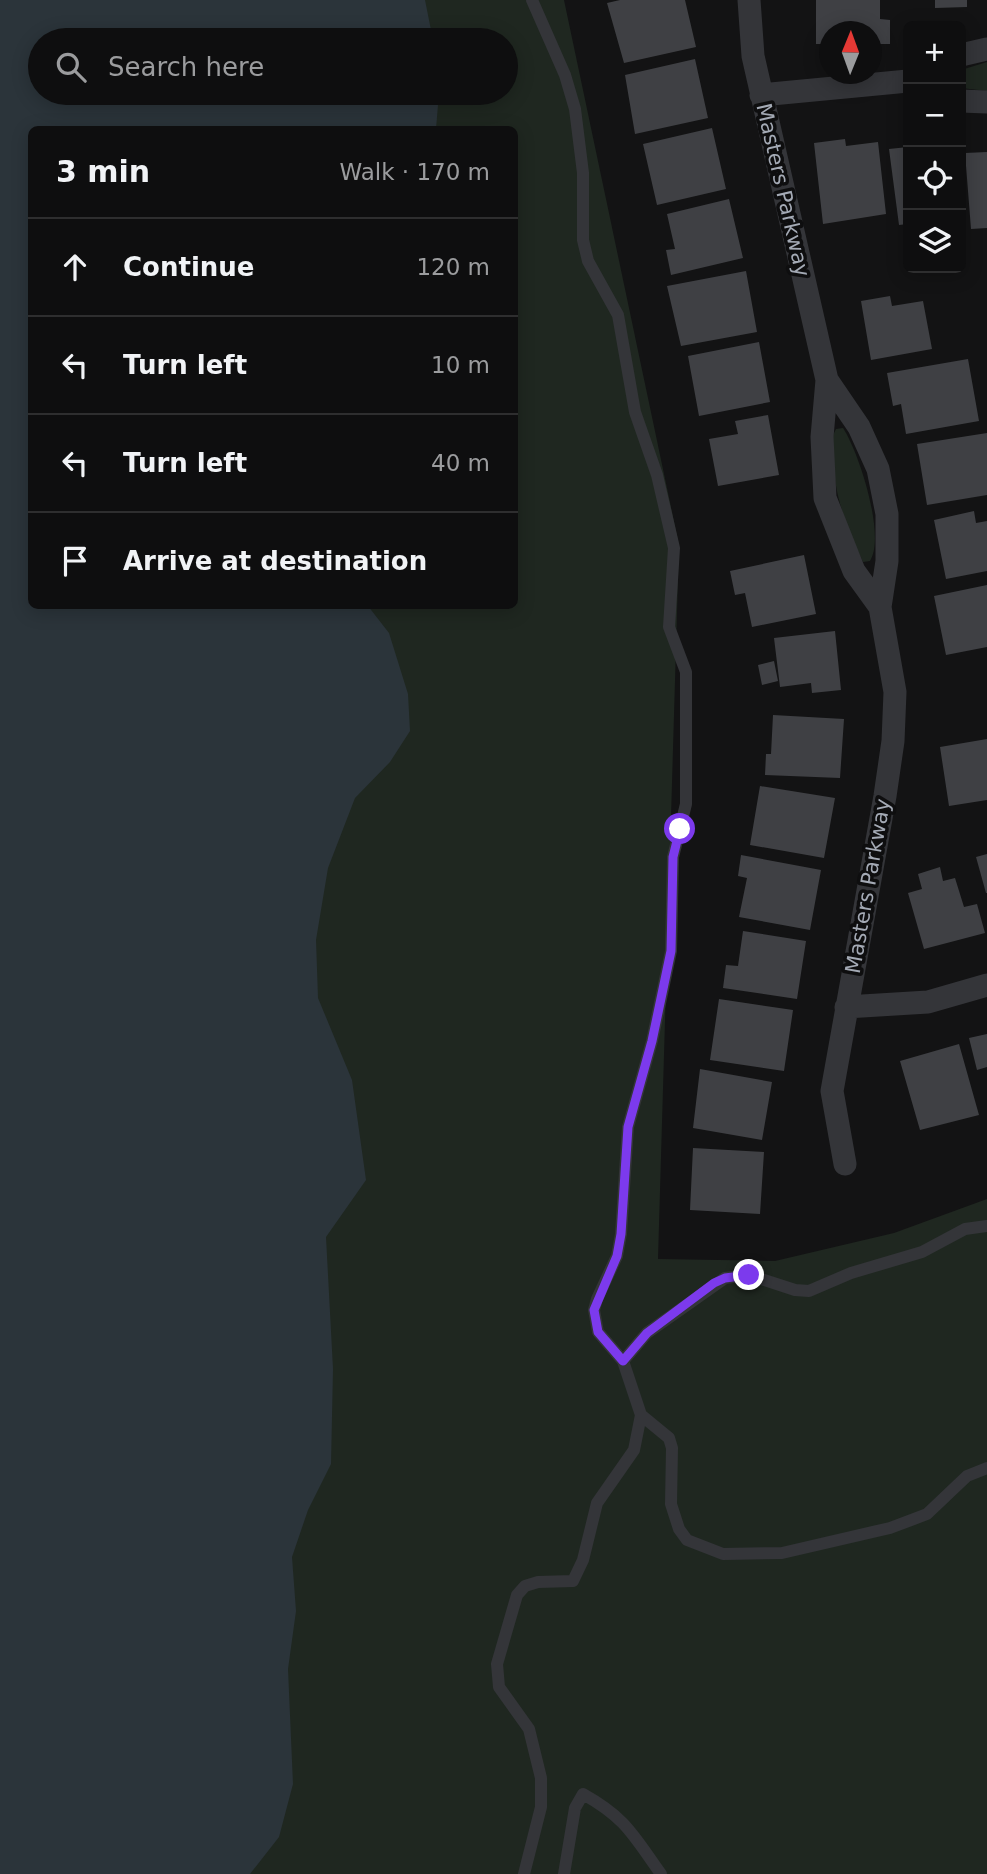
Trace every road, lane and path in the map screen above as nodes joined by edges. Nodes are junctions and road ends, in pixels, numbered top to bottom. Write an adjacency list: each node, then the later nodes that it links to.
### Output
1 (532, 0): 15 (lane)
2 (750, 0): 6 (street, Masters Parkway)
3 (987, 49): 4 (street)
4 (966, 54)
5 (903, 81): 6 (street)
6 (761, 95): 9 (street, Masters Parkway)
7 (966, 101): 8 (street)
8 (987, 102)
9 (827, 380): 10 (street, Masters Parkway); 10 (street, Masters Parkway)
10 (880, 607): 12 (street, Masters Parkway)
11 (987, 985): 12 (street)
12 (846, 1007): 13 (street, Masters Parkway)
13 (845, 1164)
14 (987, 1226): 15 (lane)
15 (623, 1361): 16 (lane)
16 (641, 1415): 17 (lane); 18 (lane)
17 (987, 1468)
18 (524, 1874)
19 (564, 1874): 20 (lane)
20 (661, 1874)

